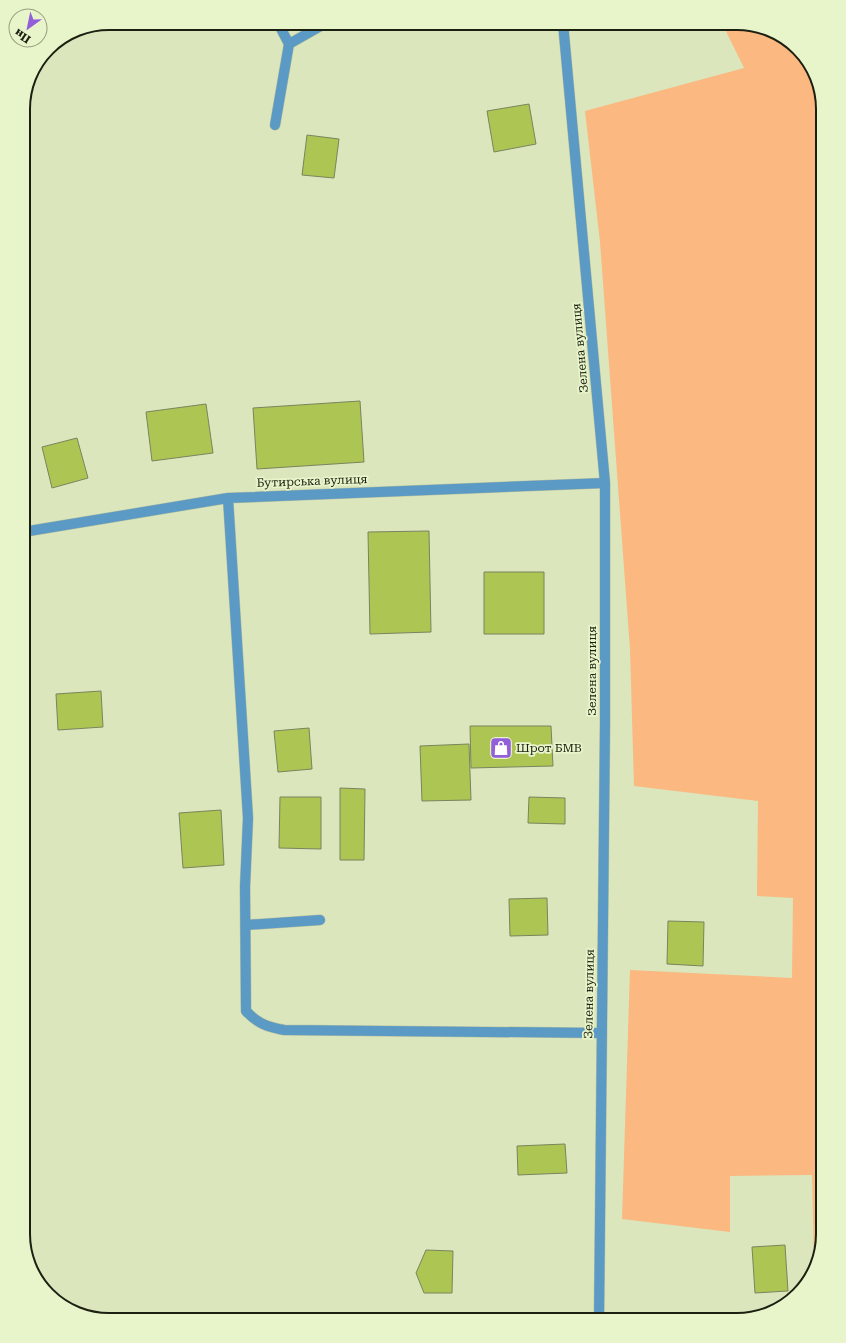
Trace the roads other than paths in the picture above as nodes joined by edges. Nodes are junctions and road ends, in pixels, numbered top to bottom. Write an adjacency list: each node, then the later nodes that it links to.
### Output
1 (282, 30): 4 (street)
2 (314, 30): 4 (street)
3 (564, 30): 6 (street, Зелена вулиця)
4 (290, 44): 5 (street)
5 (275, 125)
6 (605, 483): 7 (street, Бутирська вулиця); 11 (street, Зелена вулиця)
7 (228, 498): 8 (street, Бутирська вулиця); 10 (street)
8 (30, 531)
9 (320, 920): 10 (street)
10 (246, 925): 11 (street)
11 (602, 1033): 12 (street, Зелена вулиця)
12 (599, 1313)

